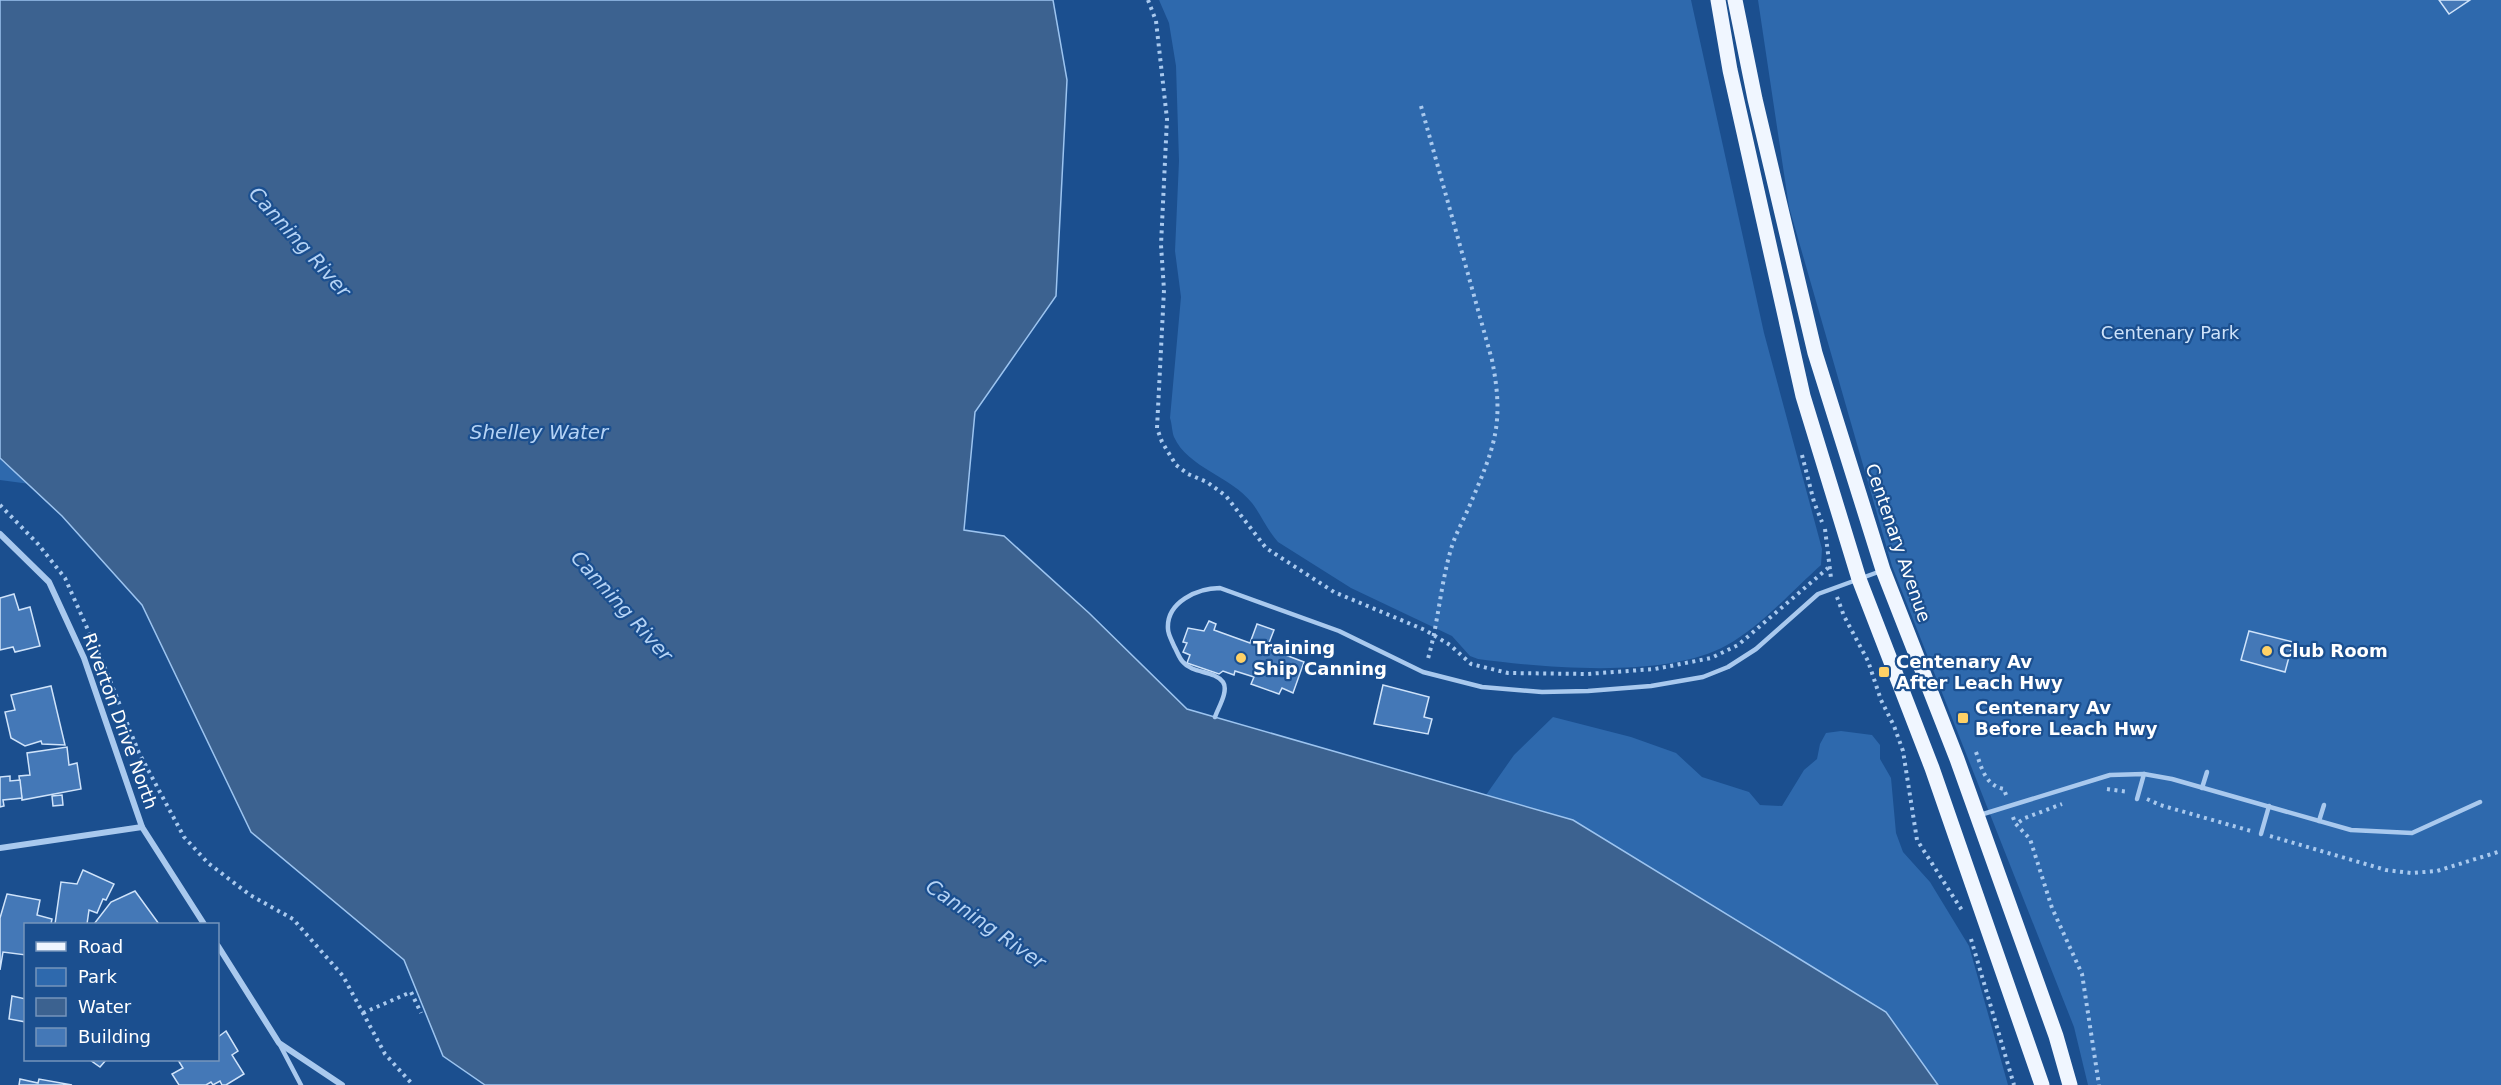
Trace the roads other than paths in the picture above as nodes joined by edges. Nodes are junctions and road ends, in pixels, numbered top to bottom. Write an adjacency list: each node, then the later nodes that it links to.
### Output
1 (1718, 0): 5 (main road)
2 (1735, 0): 4 (main road, Centenary Avenue)
3 (0, 534): 16 (street, Riverton Drive North)
4 (1883, 570): 5 (lane); 14 (main road, Centenary Avenue)
5 (1859, 579): 6 (lane); 24 (main road)
6 (1215, 717)
7 (2207, 772): 9 (lane)
8 (2144, 774): 9 (lane); 10 (lane); 14 (lane)
9 (2202, 788): 13 (lane)
10 (2137, 799)
11 (2480, 802): 15 (lane)
12 (2324, 805): 15 (lane)
13 (2269, 806): 15 (lane); 17 (lane)
14 (1977, 816): 25 (main road, Centenary Avenue)
15 (2319, 821)
16 (142, 827): 18 (street); 19 (street, Riverton Drive North)
17 (2261, 834)
18 (0, 848)
19 (203, 923)
20 (219, 947): 21 (street)
21 (279, 1043): 22 (lane); 23 (street)
22 (301, 1085)
23 (342, 1085)
24 (2042, 1085)
25 (2070, 1085)

